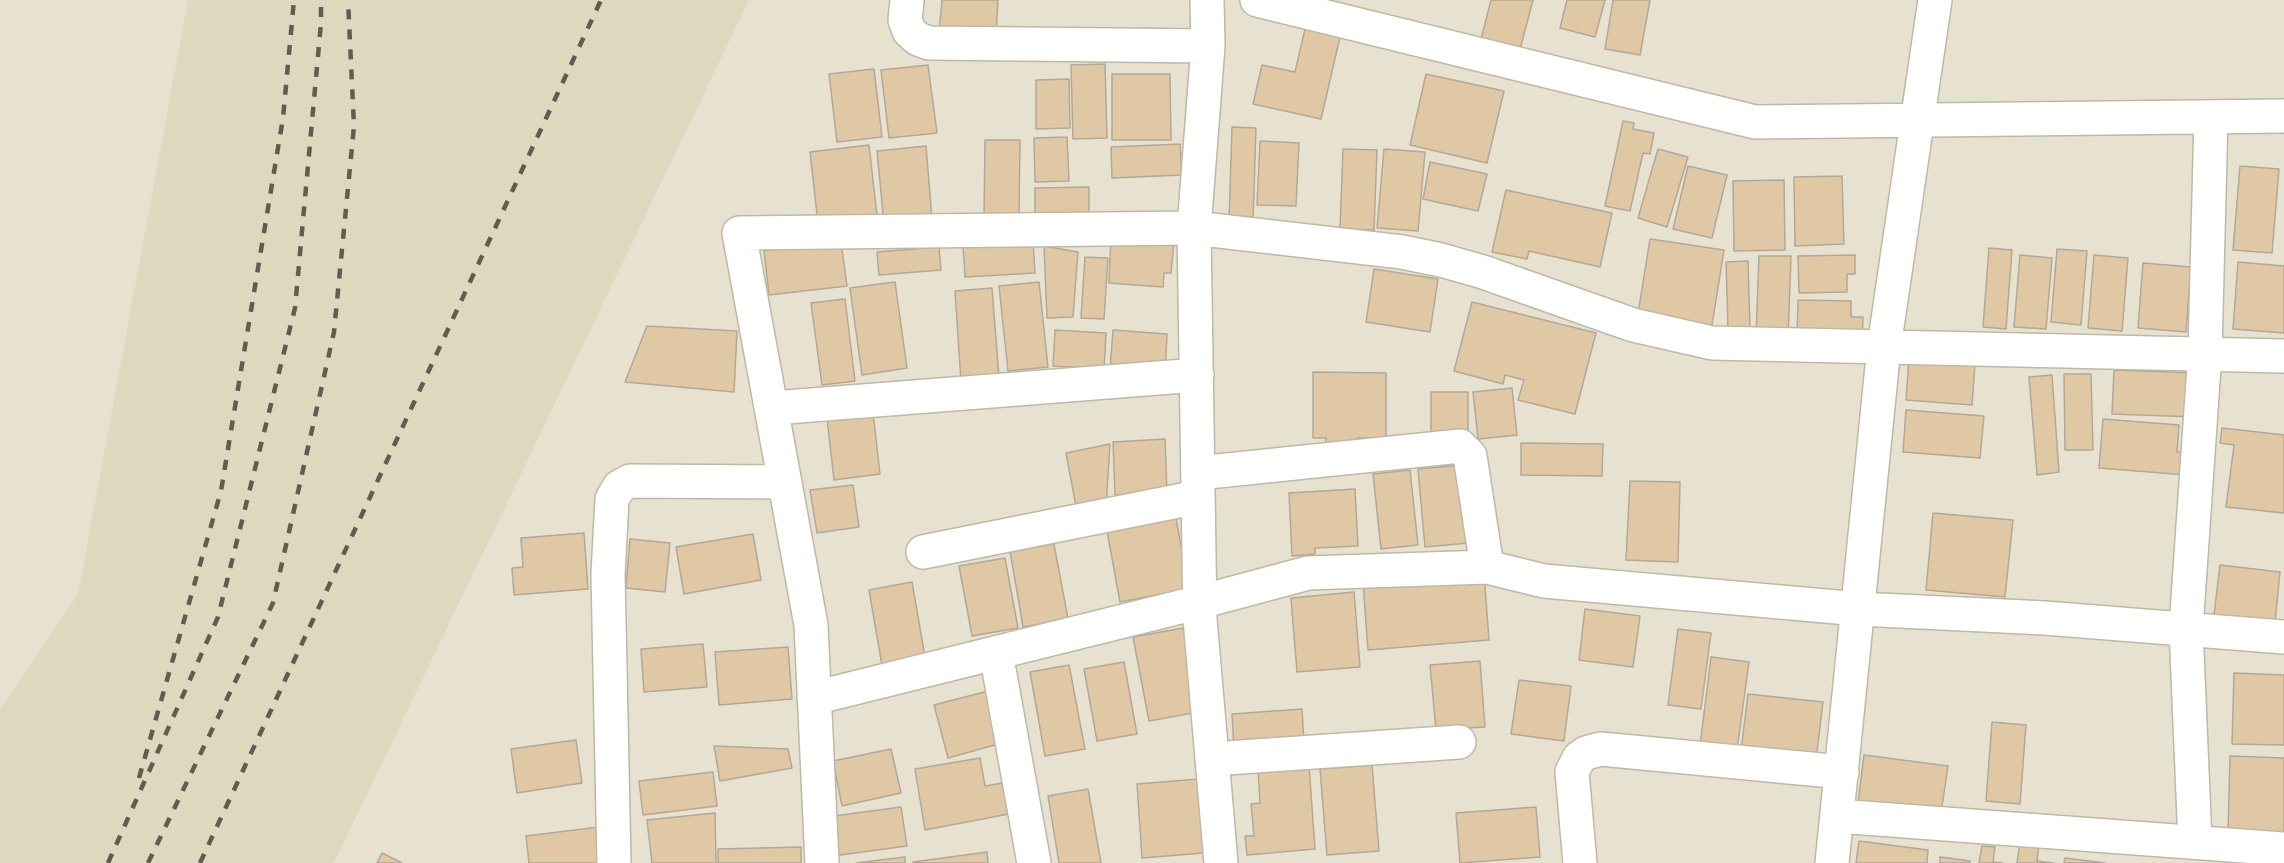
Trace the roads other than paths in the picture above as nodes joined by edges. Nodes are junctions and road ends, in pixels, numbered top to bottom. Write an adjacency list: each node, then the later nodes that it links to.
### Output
1 (907, 0): 5 (street)
2 (1207, 0): 5 (street)
3 (1257, 0): 8 (street)
4 (1935, 0): 8 (street)
5 (1208, 46): 9 (street)
6 (2284, 116): 7 (street)
7 (2211, 117): 8 (street); 11 (street)
8 (1916, 121): 10 (street)
9 (1194, 228): 10 (street); 13 (street); 14 (street)
10 (1884, 347): 11 (street); 20 (street)
11 (2205, 352): 12 (street); 21 (street)
12 (2284, 356)
13 (1197, 375): 14 (street); 16 (street)
14 (772, 408): 15 (street)
15 (785, 482): 24 (street); 31 (street)
16 (1198, 485): 17 (street); 18 (street); 19 (street)
17 (923, 552)
18 (1486, 567): 19 (street); 20 (street)
19 (1200, 603): 23 (street); 26 (street)
20 (1859, 609): 21 (street); 27 (street)
21 (2186, 628): 22 (street); 29 (street)
22 (2284, 637)
23 (996, 653): 24 (street); 33 (street)
24 (814, 698): 32 (street)
25 (1460, 742): 26 (street)
26 (1212, 759): 34 (street)
27 (1842, 772): 28 (street); 35 (street)
28 (1837, 816): 29 (street); 36 (street)
29 (2195, 842): 30 (street)
30 (2284, 849)
31 (614, 863)
32 (822, 863)
33 (1034, 863)
34 (1221, 863)
35 (1580, 863)
36 (1832, 863)

